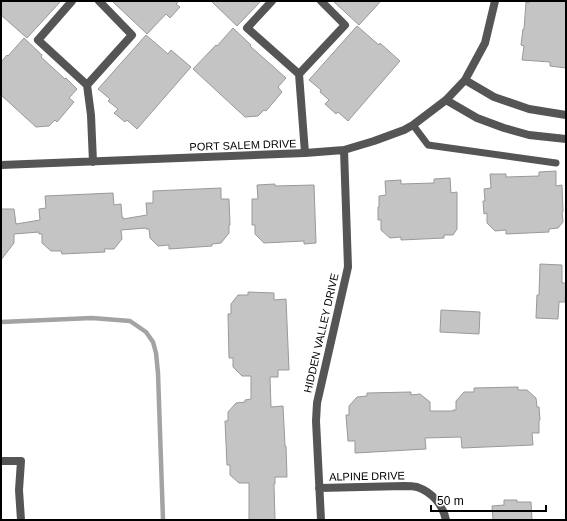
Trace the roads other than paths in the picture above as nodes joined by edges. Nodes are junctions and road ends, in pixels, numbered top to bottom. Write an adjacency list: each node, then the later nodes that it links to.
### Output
1 (72, 1): 8 (street)
2 (99, 1): 8 (street)
3 (272, 1): 6 (street)
4 (321, 1): 6 (street)
5 (495, 1): 7 (street, PORT SALEM DRIVE)
6 (299, 74): 14 (street)
7 (466, 80): 9 (street, PORT SALEM DRIVE); 10 (street)
8 (87, 85): 15 (street)
9 (446, 100): 11 (street, PORT SALEM DRIVE); 12 (street)
10 (566, 115)
11 (413, 125): 13 (street, PORT SALEM DRIVE); 16 (lane)
12 (566, 139)
13 (344, 150): 14 (street, PORT SALEM DRIVE); 19 (street, HIDDEN VALLEY DRIVE)
14 (305, 153): 15 (street, PORT SALEM DRIVE)
15 (93, 162): 17 (street, PORT SALEM DRIVE)
16 (556, 163)
17 (1, 165)
18 (1, 461): 20 (street)
19 (319, 488): 21 (street, HIDDEN VALLEY DRIVE); 22 (street, ALPINE DRIVE)
20 (21, 520)
21 (321, 520)
22 (446, 520)

